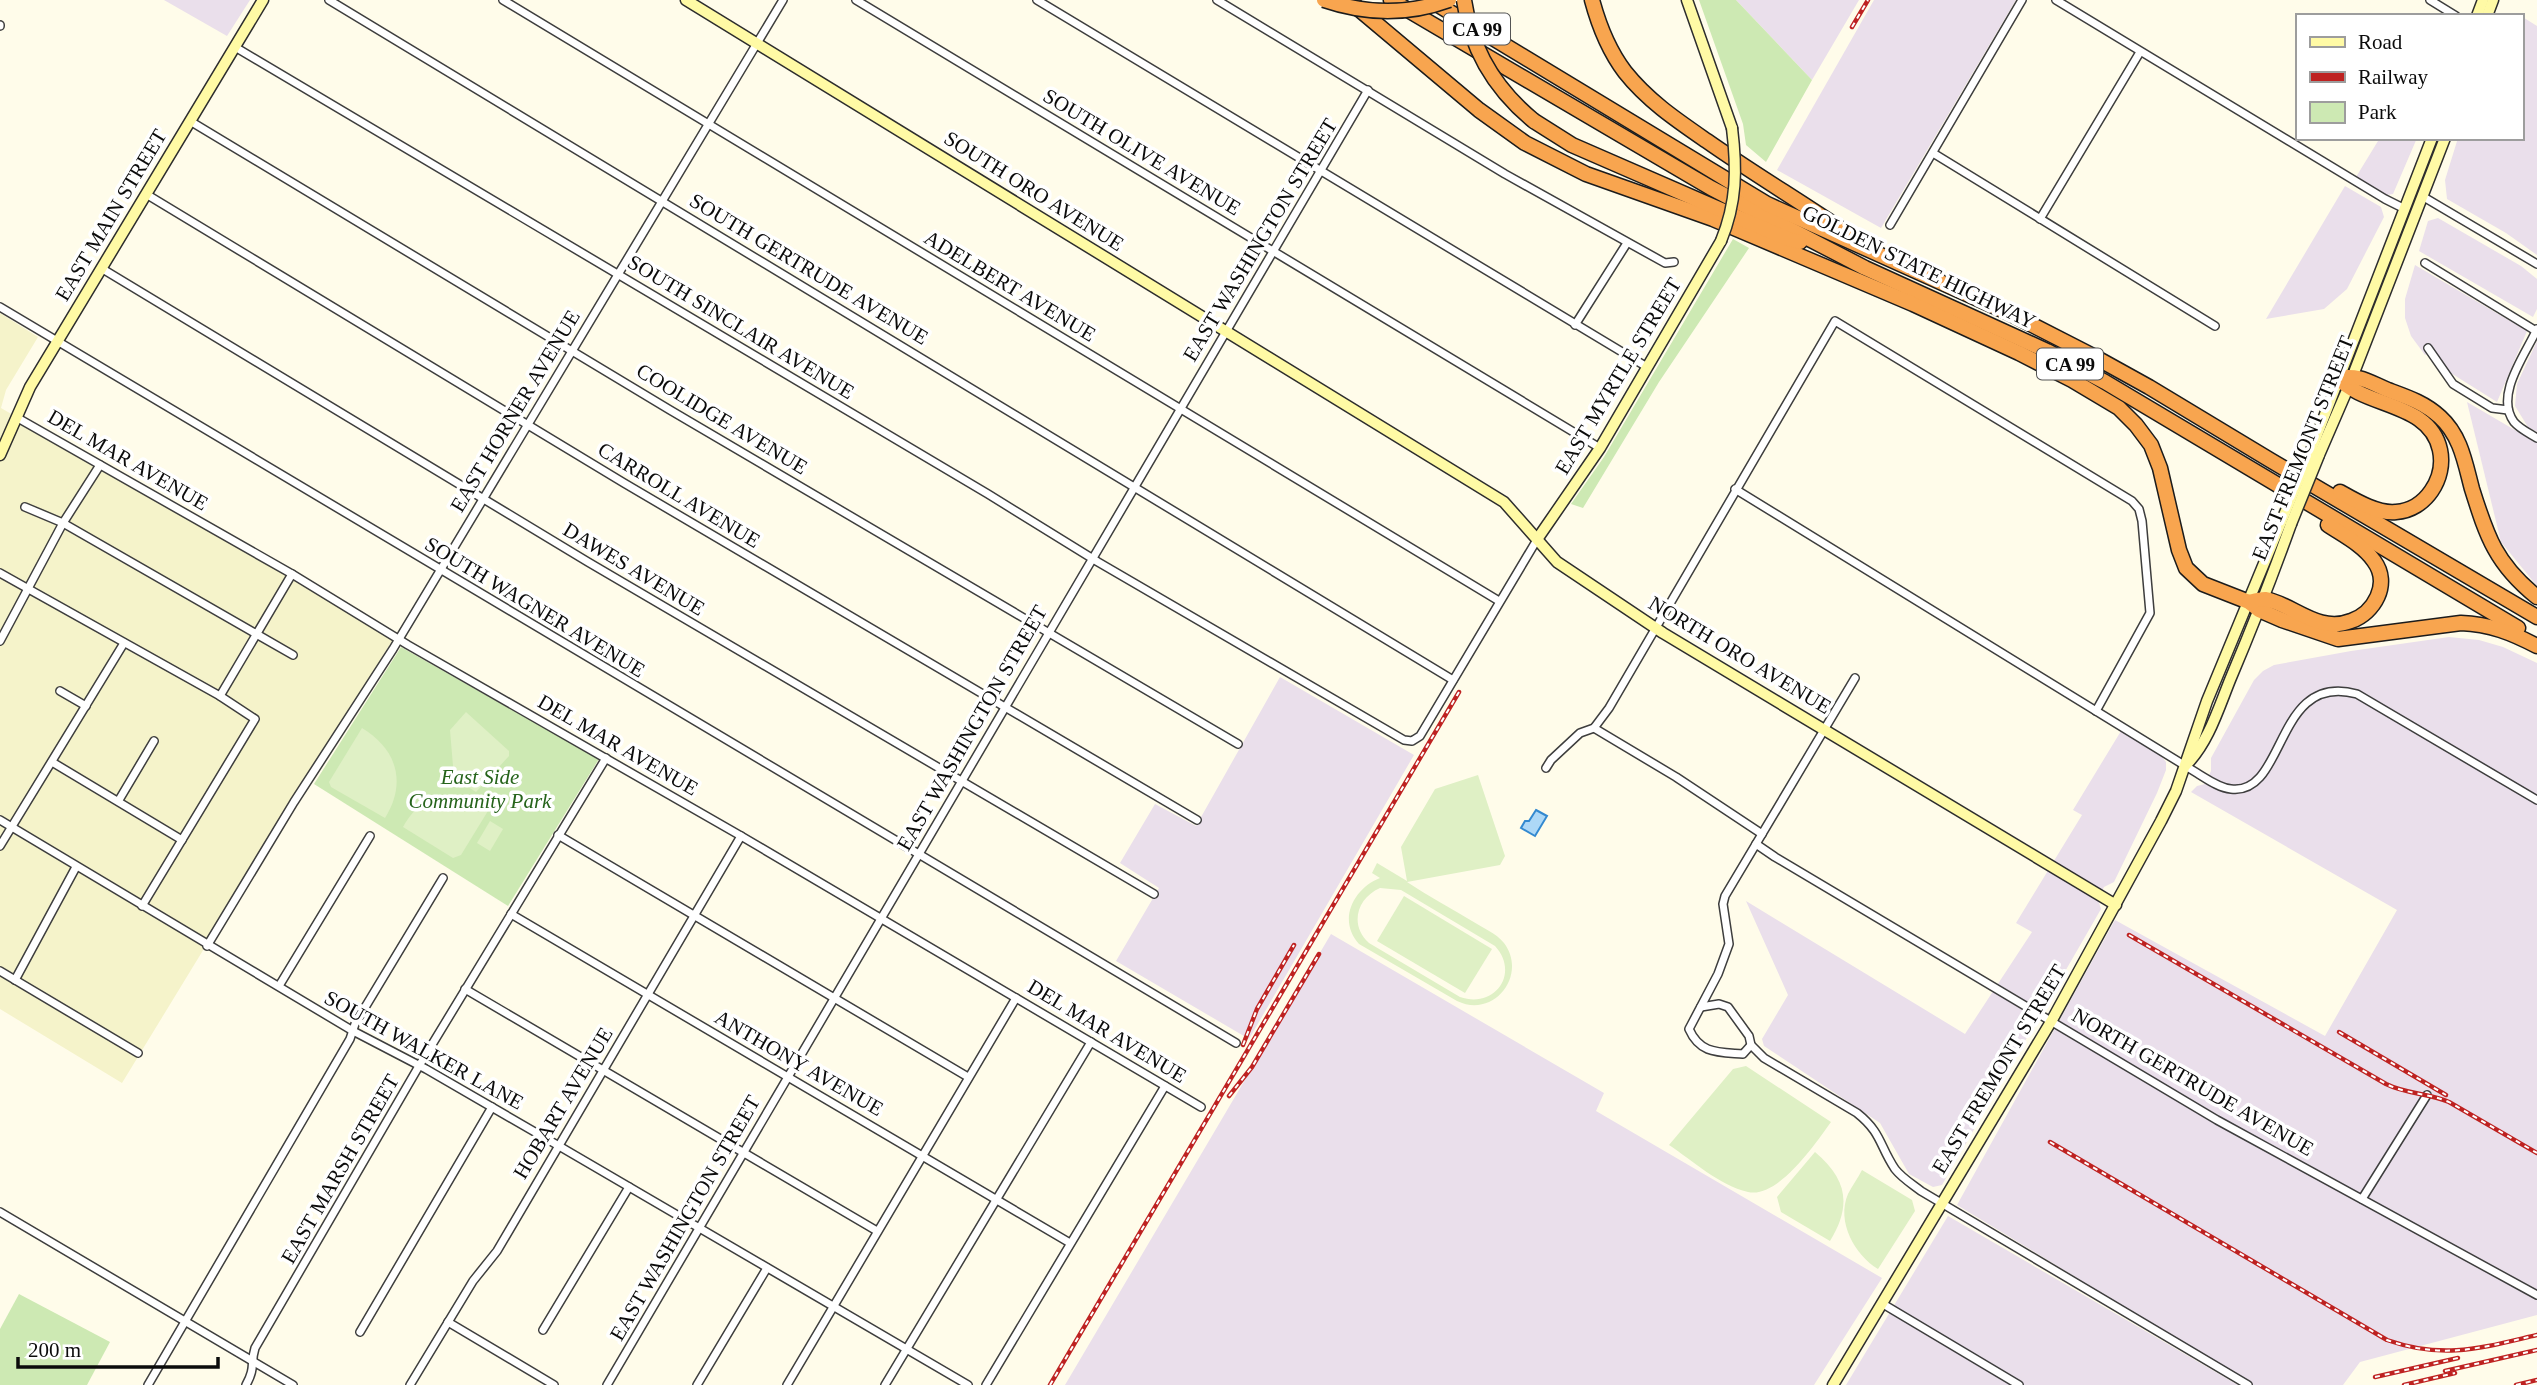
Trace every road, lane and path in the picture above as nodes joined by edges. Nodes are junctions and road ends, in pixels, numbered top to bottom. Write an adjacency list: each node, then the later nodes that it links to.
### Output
1 (263, 0): 22 (street, EAST MAIN STREET)
2 (330, 0): 33 (street, SOUTH GERTRUDE AVENUE)
3 (503, 0): 26 (street, ADELBERT AVENUE)
4 (686, 0): 21 (street, SOUTH ORO AVENUE)
5 (783, 0): 21 (street, EAST HORNER AVENUE)
6 (856, 0): 39 (street, SOUTH OLIVE AVENUE)
7 (1037, 0): 30 (street)
8 (1217, 0): 24 (street)
9 (1324, 0): 13 (highway, bridge)
10 (1347, 0): 80 (highway)
11 (1391, 0): 38 (highway, GOLDEN STATE HIGHWAY / CA 99)
12 (1430, 0): 40 (highway, GOLDEN STATE HIGHWAY / CA 99)
13 (1449, 0)
14 (1464, 0): 38 (highway, bridge)
15 (1592, 0): 40 (highway)
16 (1687, 0): 54 (street, EAST MYRTLE STREET, bridge)
17 (2022, 0): 29 (street)
18 (2056, 0): 23 (street)
19 (2430, 0): 20 (street)
20 (2453, 14)
21 (758, 43): 26 (street, EAST HORNER AVENUE); 50 (street, SOUTH ORO AVENUE)
22 (235, 47): 25 (street, EAST MAIN STREET); 45 (street, SOUTH SINCLAIR AVENUE)
23 (2140, 52): 34 (street); 35 (street)
24 (1368, 90): 30 (street, EAST WASHINGTON STREET); 37 (street)
25 (190, 121): 31 (street, EAST MAIN STREET); 53 (street, COOLIDGE AVENUE)
26 (709, 124): 33 (street, EAST HORNER AVENUE); 56 (street, ADELBERT AVENUE)
27 (2431, 140): 34 (street, EAST FREMONT STREET)
28 (2444, 140): 32 (street, EAST FREMONT STREET)
29 (1933, 153): 35 (street); 36 (street)
30 (1321, 170): 39 (street, EAST WASHINGTON STREET); 47 (street)
31 (146, 194): 44 (street, EAST MAIN STREET); 60 (street, CARROLL AVENUE)
32 (2422, 197): 34 (street, EAST FREMONT STREET); 43 (street)
33 (663, 201): 45 (street, EAST HORNER AVENUE); 66 (street, SOUTH GERTRUDE AVENUE)
34 (2411, 211): 55 (street, EAST FREMONT STREET)
35 (2040, 219): 48 (street)
36 (1890, 225)
37 (1627, 243): 41 (street); 47 (street)
38 (1830, 250): 68 (highway, GOLDEN STATE HIGHWAY / CA 99)
39 (1273, 251): 50 (street, EAST WASHINGTON STREET); 62 (street, SOUTH OLIVE AVENUE)
40 (1881, 256): 64 (highway, GOLDEN STATE HIGHWAY / CA 99)
41 (1674, 262)
42 (2425, 263): 49 (street)
43 (2537, 264)
44 (101, 268): 51 (street, EAST MAIN STREET); 69 (street, DAWES AVENUE)
45 (619, 274): 53 (street, EAST HORNER AVENUE); 73 (street, SOUTH SINCLAIR AVENUE)
46 (0, 307): 51 (street, SOUTH WAGNER AVENUE)
47 (1575, 325): 54 (street)
48 (2215, 326)
49 (2537, 330): 57 (street)
50 (1225, 332): 56 (street, EAST WASHINGTON STREET); 58 (street, SOUTH ORO AVENUE)
51 (57, 341): 59 (street, EAST MAIN STREET); 74 (street, SOUTH WAGNER AVENUE)
52 (2428, 348): 57 (street)
53 (572, 351): 60 (street, EAST HORNER AVENUE); 83 (street, COOLIDGE AVENUE)
54 (1647, 368): 62 (street, EAST MYRTLE STREET)
55 (2346, 381): 64 (highway); 78 (highway); 80 (street, EAST FREMONT STREET, bridge)
56 (1180, 409): 66 (street, EAST WASHINGTON STREET); 79 (street, ADELBERT AVENUE)
57 (2508, 410): 61 (street)
58 (1362, 414): 72 (street, NORTH ORO AVENUE)
59 (16, 416): 63 (street, EAST MAIN STREET); 65 (street, DEL MAR AVENUE)
60 (528, 425): 69 (street, EAST HORNER AVENUE); 96 (street, CARROLL AVENUE)
61 (2537, 438)
62 (1600, 447): 72 (street, EAST MYRTLE STREET)
63 (0, 455)
64 (2270, 460): 81 (highway, GOLDEN STATE HIGHWAY / CA 99)
65 (100, 465): 71 (street); 76 (street, DEL MAR AVENUE)
66 (1135, 486): 73 (street, EAST WASHINGTON STREET); 92 (street, SOUTH GERTRUDE AVENUE)
67 (1735, 489): 82 (street); 97 (street); 97 (street)
68 (2300, 498): 80 (highway); 86 (highway, GOLDEN STATE HIGHWAY / CA 99)
69 (483, 499): 74 (street, EAST HORNER AVENUE); 107 (street, DAWES AVENUE)
70 (26, 507): 71 (street)
71 (64, 523): 77 (street); 84 (street)
72 (1538, 538): 79 (street, EAST MYRTLE STREET); 82 (street, NORTH ORO AVENUE)
73 (1092, 558): 83 (street, EAST WASHINGTON STREET); 101 (street, SOUTH SINCLAIR AVENUE)
74 (439, 570): 85 (street, EAST HORNER AVENUE); 120 (street, SOUTH WAGNER AVENUE)
75 (0, 573): 77 (street)
76 (292, 574): 84 (street); 85 (street, DEL MAR AVENUE)
77 (30, 588): 87 (street); 88 (street)
78 (2537, 597)
79 (1499, 601): 92 (street, EAST MYRTLE STREET)
80 (2257, 604): 89 (highway); 105 (street, EAST FREMONT STREET)
81 (2537, 617)
82 (1655, 626): 98 (street); 99 (street, NORTH ORO AVENUE)
83 (1049, 633): 96 (street, EAST WASHINGTON STREET); 102 (street, COOLIDGE AVENUE)
84 (257, 634): 90 (street); 94 (street)
85 (398, 639): 103 (street, DEL MAR AVENUE); 129 (street, EAST HORNER AVENUE)
86 (2537, 639)
87 (0, 641)
88 (124, 643): 94 (street); 95 (street)
89 (2537, 646)
90 (293, 655)
91 (1855, 678): 99 (street)
92 (1453, 680): 101 (street, EAST MYRTLE STREET)
93 (60, 691): 95 (street)
94 (220, 696): 117 (street)
95 (86, 706): 104 (street)
96 (1005, 707): 107 (street, EAST WASHINGTON STREET); 111 (street, CARROLL AVENUE)
97 (2096, 710): 105 (street)
98 (1594, 728): 106 (street); 113 (street)
99 (1825, 729): 113 (street); 124 (street, NORTH ORO AVENUE)
100 (154, 741): 108 (street)
101 (1412, 741)
102 (1238, 744)
103 (606, 758): 114 (street, EAST MARSH STREET); 116 (street, DEL MAR AVENUE)
104 (52, 762): 108 (street); 112 (street)
105 (2186, 765): 109 (street); 124 (street, EAST FREMONT STREET)
106 (1546, 768)
107 (962, 781): 120 (street, EAST WASHINGTON STREET); 123 (street, DAWES AVENUE)
108 (119, 800): 117 (street)
109 (2537, 800)
110 (0, 820): 112 (street, SOUTH WALKER LANE)
111 (1197, 820)
112 (11, 827): 119 (street); 121 (street, SOUTH WALKER LANE)
113 (1762, 834): 118 (street)
114 (558, 835): 126 (street, EAST MARSH STREET); 127 (street)
115 (370, 836): 132 (street)
116 (741, 836): 127 (street, HOBART AVENUE); 128 (street, DEL MAR AVENUE)
117 (182, 840): 125 (street)
118 (1756, 844): 137 (street); 138 (street, NORTH GERTRUDE AVENUE)
119 (0, 846)
120 (918, 855): 128 (street, EAST WASHINGTON STREET); 141 (street, SOUTH WAGNER AVENUE)
121 (76, 867): 125 (street, SOUTH WALKER LANE); 131 (street)
122 (443, 878): 139 (street)
123 (1154, 894)
124 (2116, 905): 138 (street, EAST FREMONT STREET)
125 (142, 906): 129 (street, SOUTH WALKER LANE)
126 (511, 914): 133 (street, EAST MARSH STREET); 134 (street, ANTHONY AVENUE)
127 (694, 916): 134 (street, HOBART AVENUE); 135 (street)
128 (881, 919): 135 (street, EAST WASHINGTON STREET); 136 (street, DEL MAR AVENUE)
129 (207, 946): 132 (street, SOUTH WALKER LANE)
130 (0, 971): 131 (street)
131 (15, 980): 143 (street)
132 (279, 986): 139 (street, SOUTH WALKER LANE)
133 (466, 989): 146 (street, EAST MARSH STREET); 147 (street)
134 (648, 994): 147 (street, HOBART AVENUE); 148 (street, ANTHONY AVENUE)
135 (835, 998): 148 (street, EAST WASHINGTON STREET); 149 (street)
136 (1016, 998): 140 (street, DEL MAR AVENUE); 149 (street)
137 (1701, 1007): 142 (street); 144 (street)
138 (2052, 1020): 158 (street, NORTH GERTRUDE AVENUE); 160 (street, EAST FREMONT STREET)
139 (353, 1031): 146 (street, SOUTH WALKER LANE); 169 (street)
140 (1091, 1042): 150 (street, DEL MAR AVENUE); 159 (street)
141 (1236, 1042)
142 (1752, 1045): 144 (street); 145 (street)
143 (138, 1053)
144 (1743, 1054): 145 (street)
145 (1764, 1058): 160 (street)
146 (419, 1066): 152 (street, SOUTH WALKER LANE); 174 (street, EAST MARSH STREET)
147 (604, 1069): 154 (street, HOBART AVENUE); 155 (street)
148 (788, 1077): 155 (street, EAST WASHINGTON STREET); 156 (street, ANTHONY AVENUE)
149 (968, 1077): 156 (street)
150 (1165, 1086): 153 (street, DEL MAR AVENUE); 164 (street)
151 (2427, 1095): 158 (street)
152 (492, 1107): 154 (street, SOUTH WALKER LANE); 172 (street)
153 (1200, 1107)
154 (559, 1146): 157 (street, SOUTH WALKER LANE); 170 (street, HOBART AVENUE)
155 (744, 1153): 162 (street, EAST WASHINGTON STREET); 163 (street)
156 (922, 1156): 159 (street, ANTHONY AVENUE); 163 (street)
157 (629, 1187): 162 (street, SOUTH WALKER LANE); 171 (street)
158 (2362, 1199): 166 (street, NORTH GERTRUDE AVENUE)
159 (997, 1200): 164 (street, ANTHONY AVENUE); 173 (street)
160 (1942, 1203): 167 (street, EAST FREMONT STREET); 188 (street)
161 (0, 1212): 169 (street)
162 (699, 1228): 165 (street, SOUTH WALKER LANE); 180 (street, EAST WASHINGTON STREET)
163 (877, 1231): 168 (street)
164 (1070, 1243): 185 (street)
165 (766, 1268): 168 (street, SOUTH WALKER LANE); 181 (street)
166 (2537, 1295)
167 (1883, 1304): 186 (street, EAST FREMONT STREET); 187 (street)
168 (833, 1307): 173 (street, SOUTH WALKER LANE); 182 (street)
169 (185, 1321): 174 (street); 175 (street)
170 (448, 1322): 178 (street, HOBART AVENUE); 179 (street)
171 (543, 1330)
172 (360, 1332)
173 (907, 1349): 183 (street); 184 (street, SOUTH WALKER LANE)
174 (254, 1362): 176 (street, EAST MARSH STREET); 177 (street)
175 (148, 1385)
176 (246, 1385)
177 (293, 1385)
178 (410, 1385)
179 (554, 1385)
180 (607, 1385)
181 (697, 1385)
182 (788, 1385)
183 (885, 1385)
184 (968, 1385)
185 (986, 1385)
186 (1833, 1385)
187 (2019, 1385)
188 (2248, 1385)

